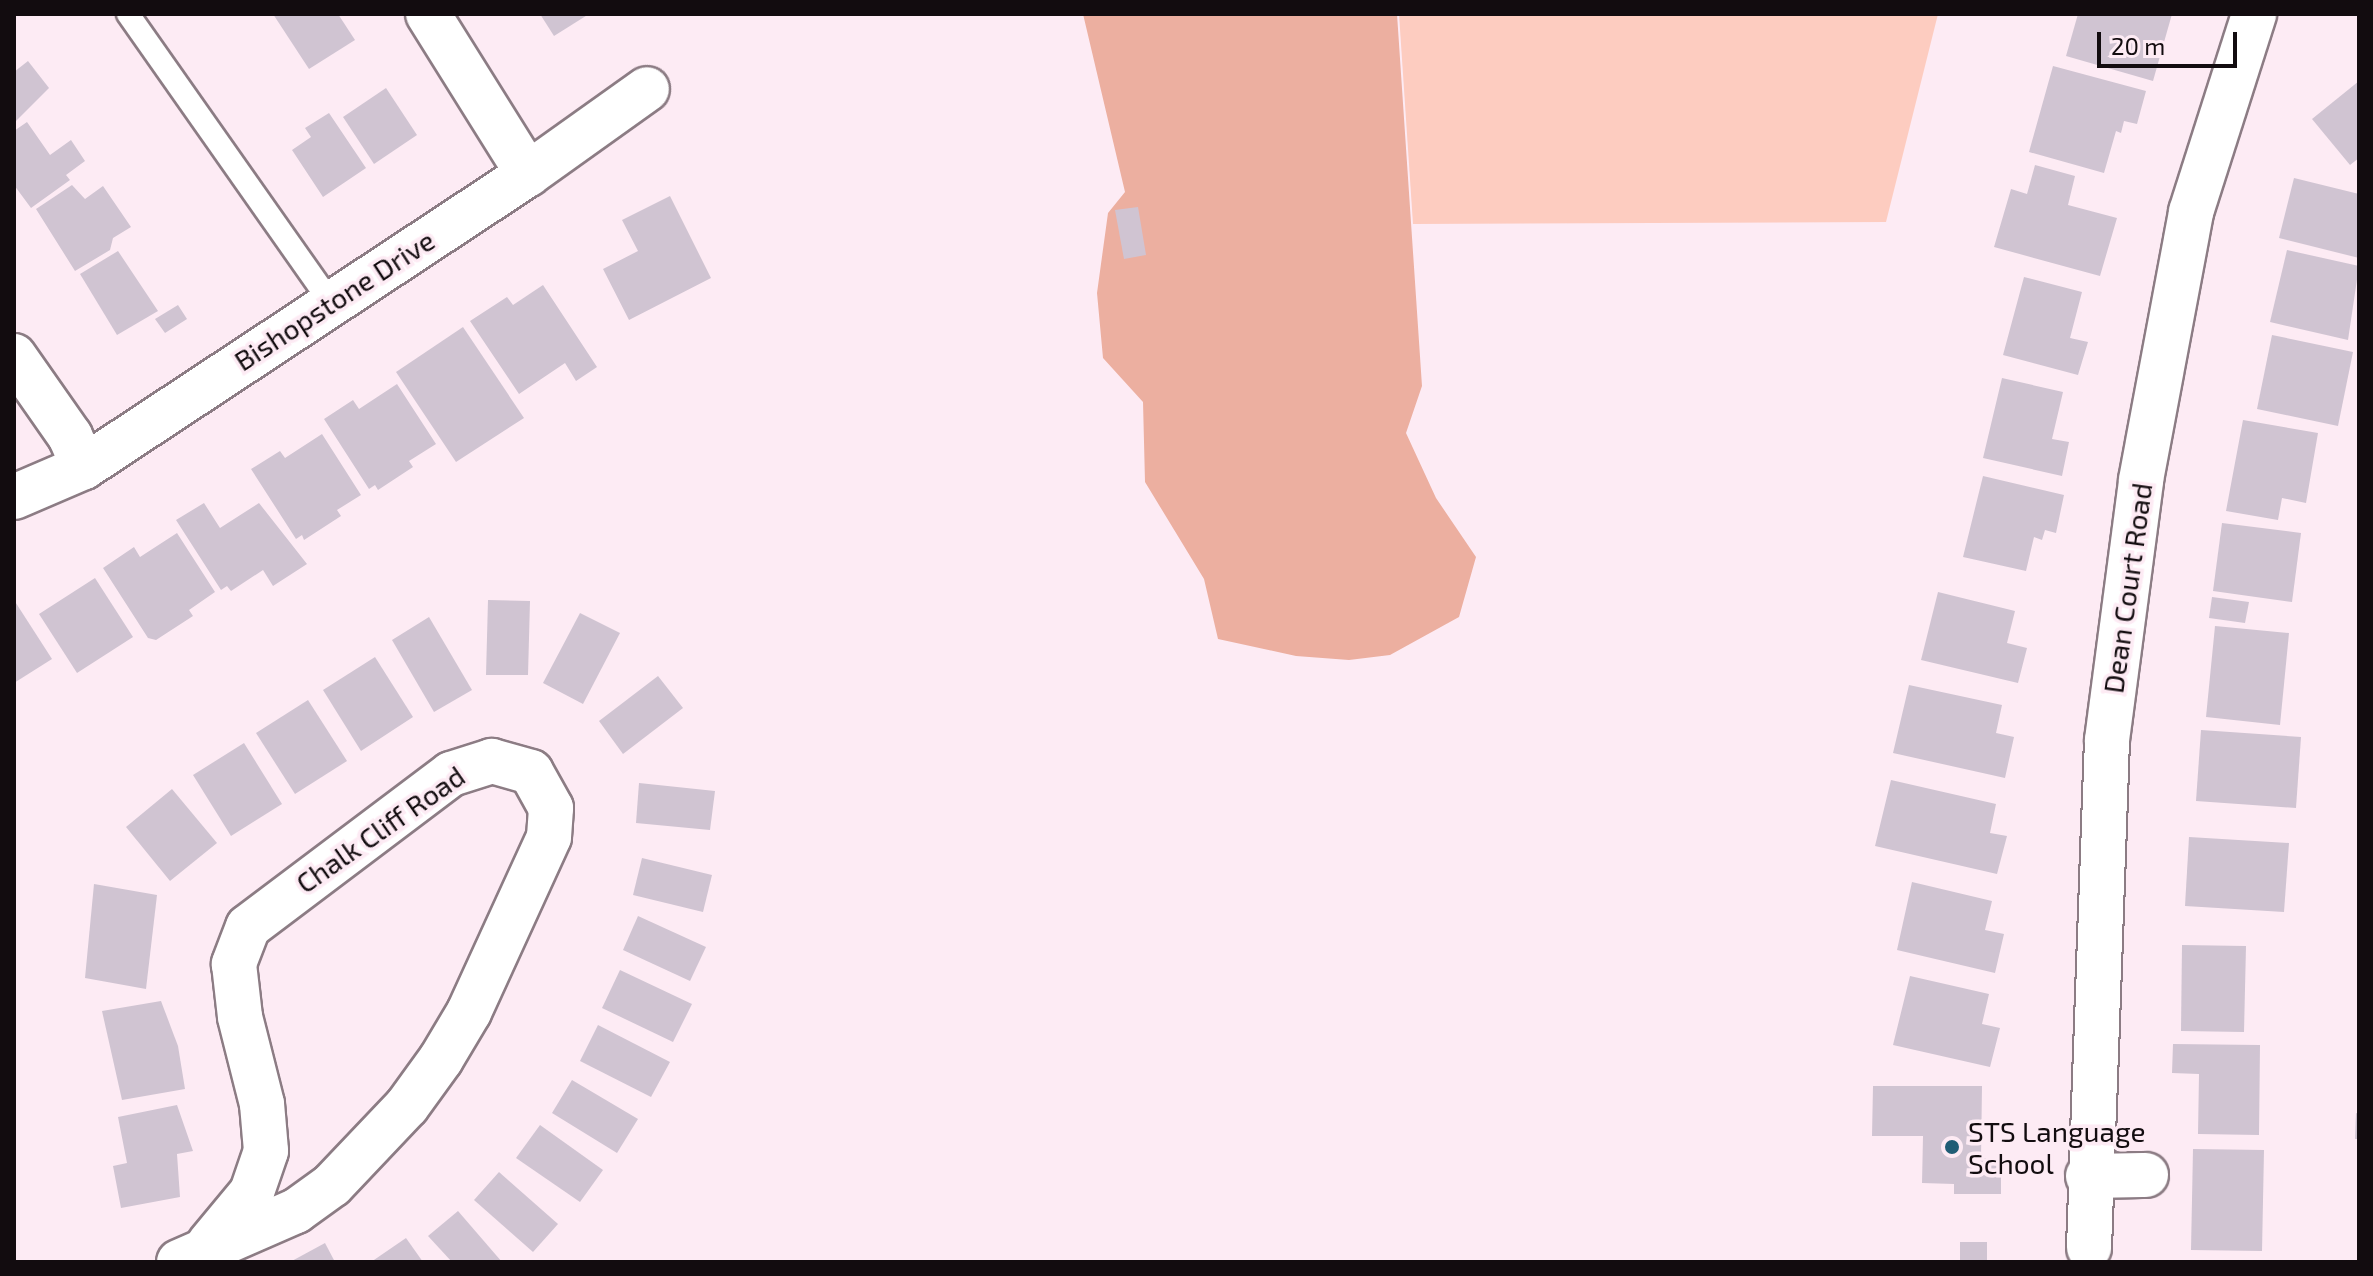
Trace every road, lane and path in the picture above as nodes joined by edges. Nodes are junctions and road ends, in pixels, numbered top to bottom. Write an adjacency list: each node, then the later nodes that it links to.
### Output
1 (128, 14): 6 (lane)
2 (428, 14): 5 (street)
3 (2254, 14): 11 (street, Dean Court Road)
4 (647, 89): 5 (street, Bishopstone Drive)
5 (528, 174): 6 (street, Bishopstone Drive)
6 (330, 301): 8 (street, Bishopstone Drive)
7 (14, 356): 8 (street)
8 (84, 467): 9 (street, Bishopstone Drive)
9 (14, 497)
10 (2146, 1175): 11 (street)
11 (2088, 1176): 12 (street, Dean Court Road)
12 (2089, 1248)
13 (194, 1253): 13 (street, Chalk Cliff Road)

